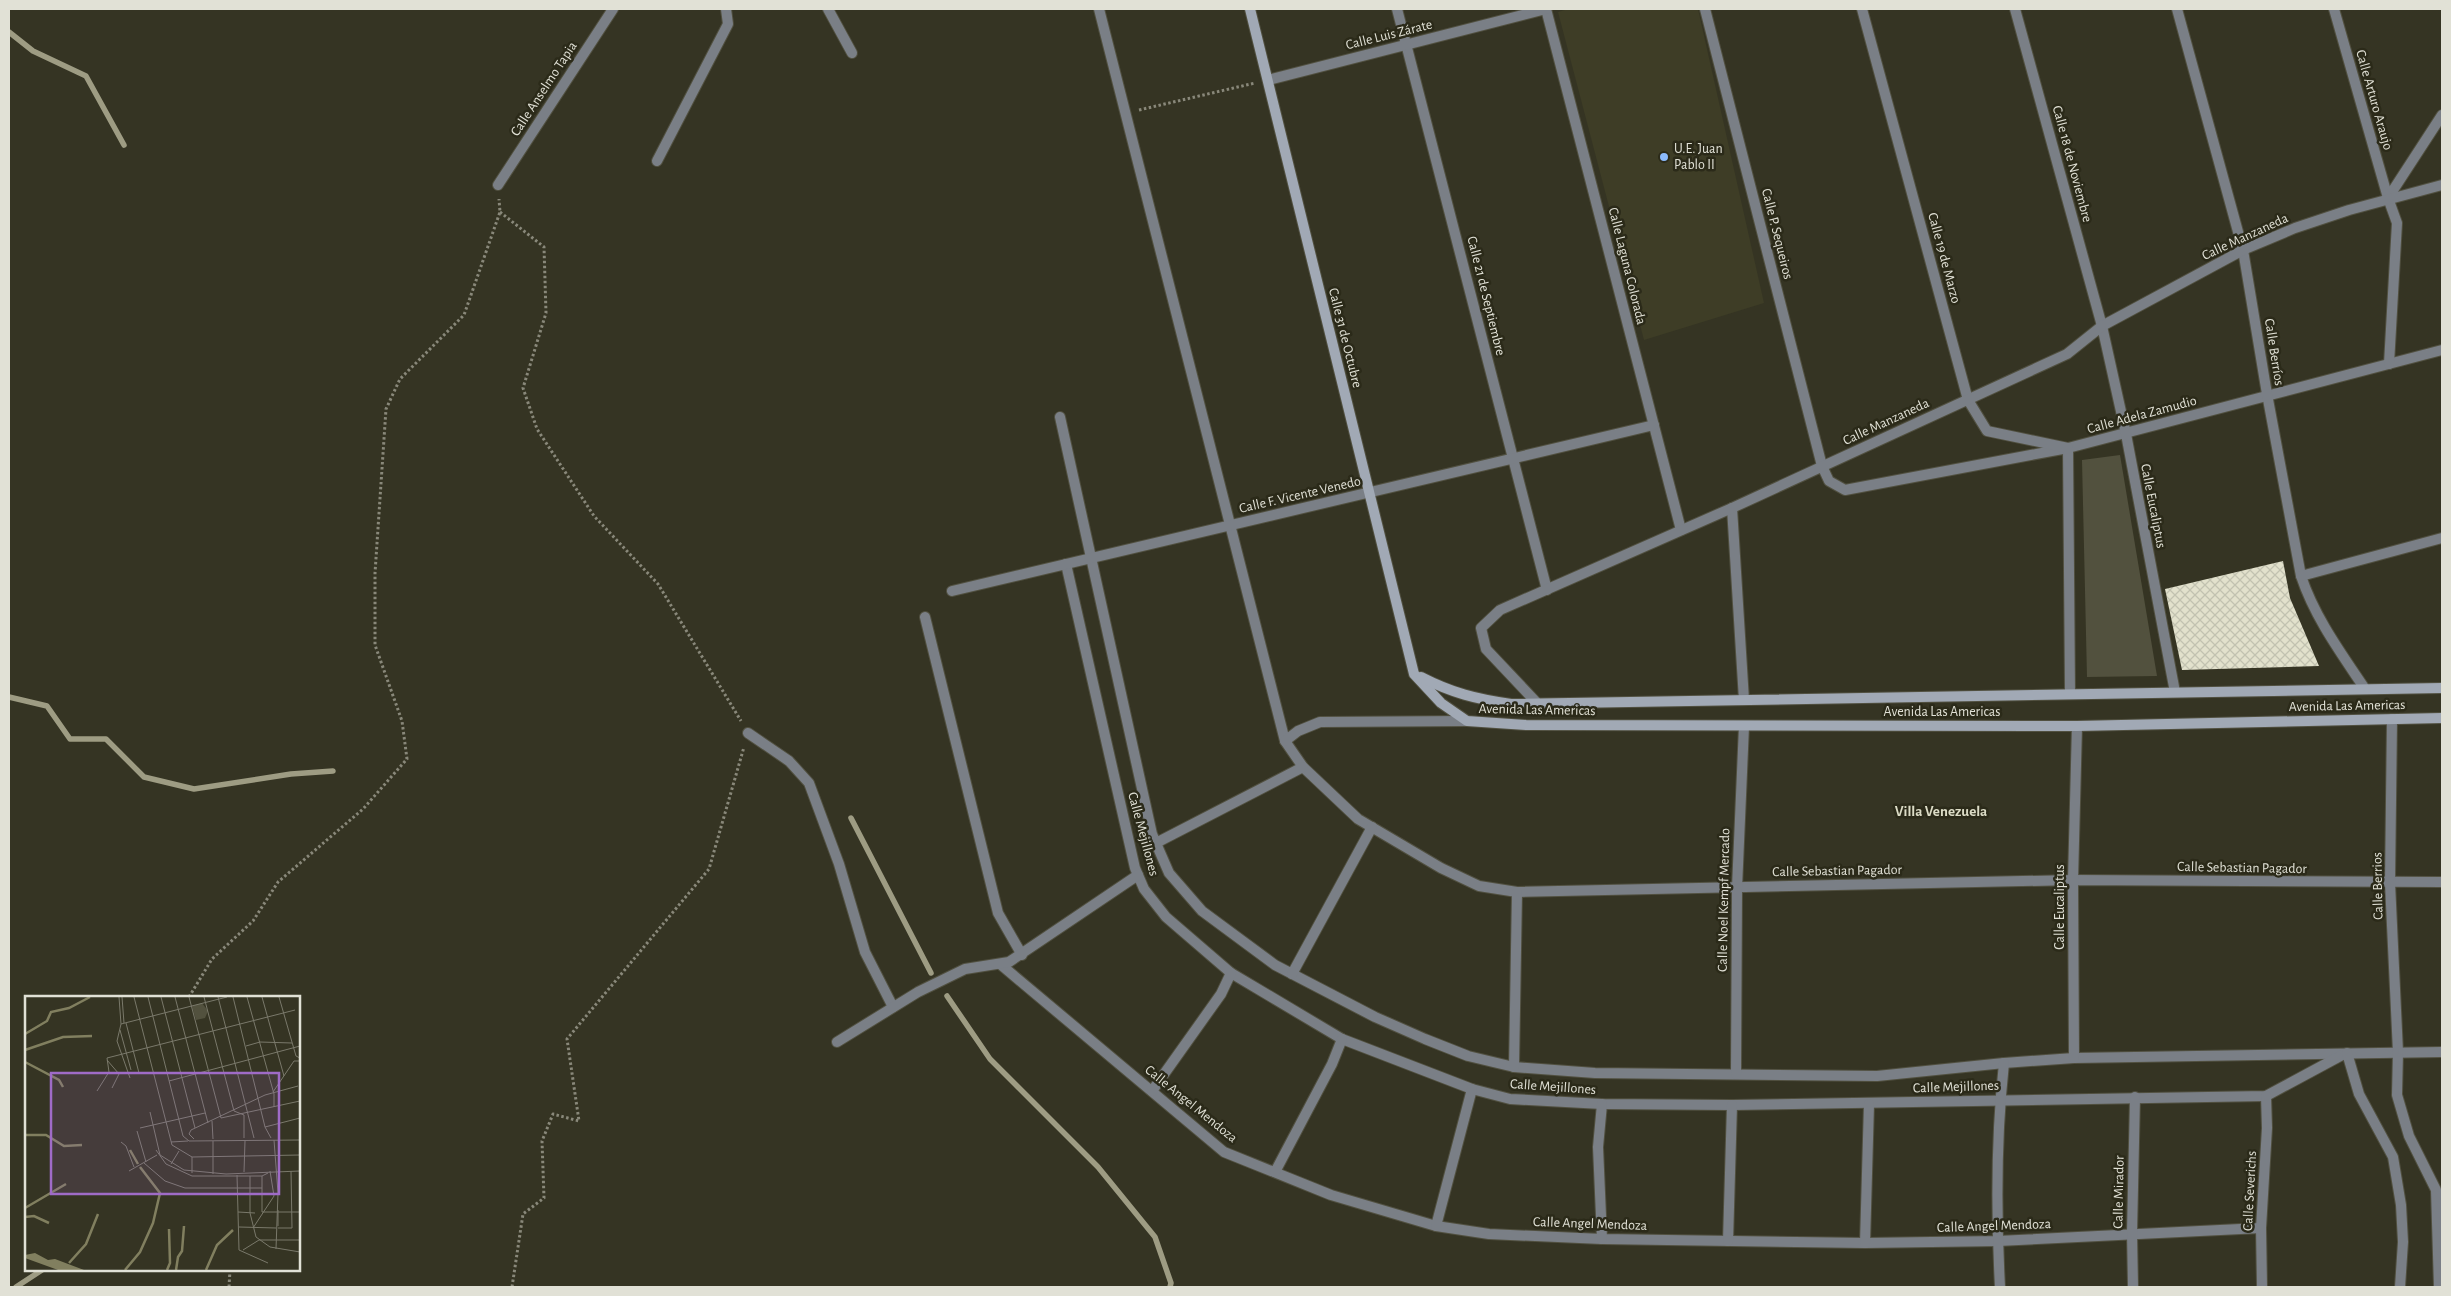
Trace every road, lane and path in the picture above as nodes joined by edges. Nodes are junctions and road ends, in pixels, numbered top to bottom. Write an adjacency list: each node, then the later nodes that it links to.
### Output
1 (613, 9): 19 (street, Calle Anselmo Tapia)
2 (726, 9): 18 (street)
3 (828, 9): 14 (street)
4 (1099, 9): 16 (street, Calle Sebastian Pagador)
5 (1250, 9): 15 (main road, Calle 31 de Octubre)
6 (1397, 9): 13 (street, Calle 21 de Septiembre)
7 (1546, 9): 13 (street, Calle Luis Zárate); 30 (street, Calle Laguna Colorada)
8 (1705, 9): 34 (street, Calle P. Sequeiros)
9 (1862, 9): 28 (street, Calle 19 de Marzo)
10 (2016, 9): 24 (street, Calle 18 de Noviembre)
11 (2177, 9): 23 (street, Calle Berríos)
12 (2334, 9): 21 (street, Calle Arturo Araujo)
13 (1407, 45): 15 (street, Calle Luis Zárate); 33 (street, Calle 21 de Septiembre)
14 (852, 53)
15 (1268, 80): 16 (path); 35 (main road, Calle 31 de Octubre)
16 (1127, 113): 37 (street, Calle Sebastian Pagador)
17 (2442, 115): 21 (street)
18 (657, 161)
19 (498, 185): 22 (path)
20 (2442, 185): 21 (street, Calle Manzaneda)
21 (2388, 198): 23 (street, Calle Manzaneda); 26 (street, Calle Arturo Araujo)
22 (500, 212): 58 (path); 73 (path)
23 (2243, 250): 24 (street, Calle Manzaneda); 27 (street, Calle Berríos)
24 (2102, 326): 28 (street, Calle Manzaneda); 31 (street, Calle Eucaliptus)
25 (2442, 350): 26 (street, Calle Adela Zamudio)
26 (2389, 364): 27 (street, Calle Adela Zamudio)
27 (2267, 394): 31 (street, Calle Adela Zamudio); 42 (street, Calle Berríos)
28 (1968, 400): 32 (street, Calle 19 de Marzo); 34 (street, Calle Manzaneda)
29 (1060, 417): 40 (street, Calle Mejillones)
30 (1654, 425): 33 (street, Calle F. Vicente Venedo); 38 (street, Calle Laguna Colorada)
31 (2126, 434): 32 (street, Calle Adela Zamudio); 49 (street, Calle Eucaliptus)
32 (2068, 448): 34 (street, Calle Adela Zamudio); 50 (street)
33 (1513, 458): 35 (street, Calle F. Vicente Venedo); 44 (street, Calle 21 de Septiembre)
34 (1822, 466): 36 (street, Calle Manzaneda)
35 (1369, 493): 37 (street, Calle F. Vicente Venedo); 46 (main road, Calle 31 de Octubre)
36 (1732, 508): 38 (street, Calle Manzaneda); 51 (street)
37 (1231, 525): 40 (street, Calle F. Vicente Venedo); 59 (street, Calle Sebastian Pagador)
38 (1681, 530): 44 (street, Calle Manzaneda)
39 (2442, 538): 42 (street)
40 (1089, 558): 41 (street, Calle F. Vicente Venedo); 62 (street, Calle Mejillones)
41 (1066, 564): 43 (street, Calle F. Vicente Venedo); 63 (street, Calle Mejillones)
42 (2302, 576): 48 (street, Calle Berríos)
43 (952, 590)
44 (1547, 590): 52 (street, Calle Manzaneda)
45 (925, 617): 69 (street)
46 (1414, 674): 52 (main road, Avenida Las Americas); 55 (main road, Avenida Las Americas)
47 (2442, 688): 48 (main road, Avenida Las Americas)
48 (2365, 689): 49 (main road, Avenida Las Americas)
49 (2175, 692): 50 (main road, Avenida Las Americas)
50 (2070, 694): 51 (main road, Avenida Las Americas)
51 (1744, 700): 52 (main road, Avenida Las Americas)
52 (1537, 703)
53 (2442, 718): 54 (main road, Avenida Las Americas)
54 (2392, 719): 57 (main road, Avenida Las Americas); 66 (street, Calle Berrios)
55 (1467, 721): 56 (main road, Avenida Las Americas); 59 (street)
56 (1744, 726): 57 (main road, Avenida Las Americas); 67 (street, Calle Noel Kempf Mercado)
57 (2077, 726): 64 (street, Calle Eucaliptus)
58 (748, 733): 74 (street); 102 (path)
59 (1285, 740): 60 (street, Calle Sebastian Pagador)
60 (1303, 767): 61 (street, Calle Sebastian Pagador); 62 (street)
61 (1372, 827): 68 (street, Calle Sebastian Pagador); 72 (street)
62 (1156, 843): 72 (street, Calle Mejillones)
63 (1138, 875): 69 (street); 71 (street, Calle Mejillones)
64 (2073, 880): 66 (street, Calle Sebastian Pagador); 67 (street, Calle Sebastian Pagador); 80 (street, Calle Eucaliptus)
65 (2442, 882): 66 (street, Calle Sebastian Pagador)
66 (2390, 883): 77 (street, Calle Berrios)
67 (1737, 888): 68 (street, Calle Sebastian Pagador); 83 (street, Calle Noel Kempf Mercado)
68 (1517, 892): 82 (street)
69 (1022, 955): 70 (street)
70 (1000, 964): 74 (street); 85 (street, Calle Angel Mendoza)
71 (1231, 974): 75 (street, Calle Mejillones); 85 (street)
72 (1292, 974): 82 (street, Calle Mejillones)
73 (190, 996)
74 (893, 1007): 76 (street)
75 (1342, 1039): 84 (street, Calle Mejillones); 92 (street)
76 (837, 1042)
77 (2398, 1052): 78 (street, Calle Mejillones); 79 (street, Calle Mejillones); 107 (street, Calle Berrios)
78 (2442, 1052)
79 (2347, 1053): 80 (street, Calle Mejillones); 86 (street, Calle Mejillones); 106 (street)
80 (2074, 1058): 81 (street, Calle Mejillones)
81 (2004, 1063): 83 (street, Calle Mejillones); 88 (street)
82 (1514, 1067): 83 (street, Calle Mejillones)
83 (1736, 1074)
84 (1472, 1090): 89 (street, Calle Mejillones); 93 (street)
85 (1152, 1091): 92 (street, Calle Angel Mendoza)
86 (2266, 1096): 87 (street, Calle Mejillones); 94 (street, Calle Severichs)
87 (2136, 1097): 88 (street, Calle Mejillones); 95 (street, Calle Mirador)
88 (2000, 1099): 91 (street, Calle Mejillones); 98 (street)
89 (1602, 1104): 90 (street, Calle Mejillones); 96 (street)
90 (1732, 1104): 91 (street, Calle Mejillones); 97 (street)
91 (1869, 1104): 99 (street)
92 (1275, 1172): 93 (street, Calle Angel Mendoza)
93 (1436, 1226): 96 (street, Calle Angel Mendoza)
94 (2261, 1228): 95 (street, Calle Angel Mendoza); 105 (street, Calle Severichs)
95 (2132, 1233): 98 (street, Calle Angel Mendoza); 104 (street, Calle Mirador)
96 (1602, 1239): 97 (street, Calle Angel Mendoza)
97 (1728, 1241): 99 (street, Calle Angel Mendoza)
98 (1998, 1241): 99 (street, Calle Angel Mendoza); 103 (street)
99 (1865, 1243)
100 (230, 1271): 101 (path)
101 (229, 1287)
102 (512, 1287)
103 (2000, 1287)
104 (2133, 1287)
105 (2262, 1287)
106 (2400, 1287)
107 (2439, 1287)

